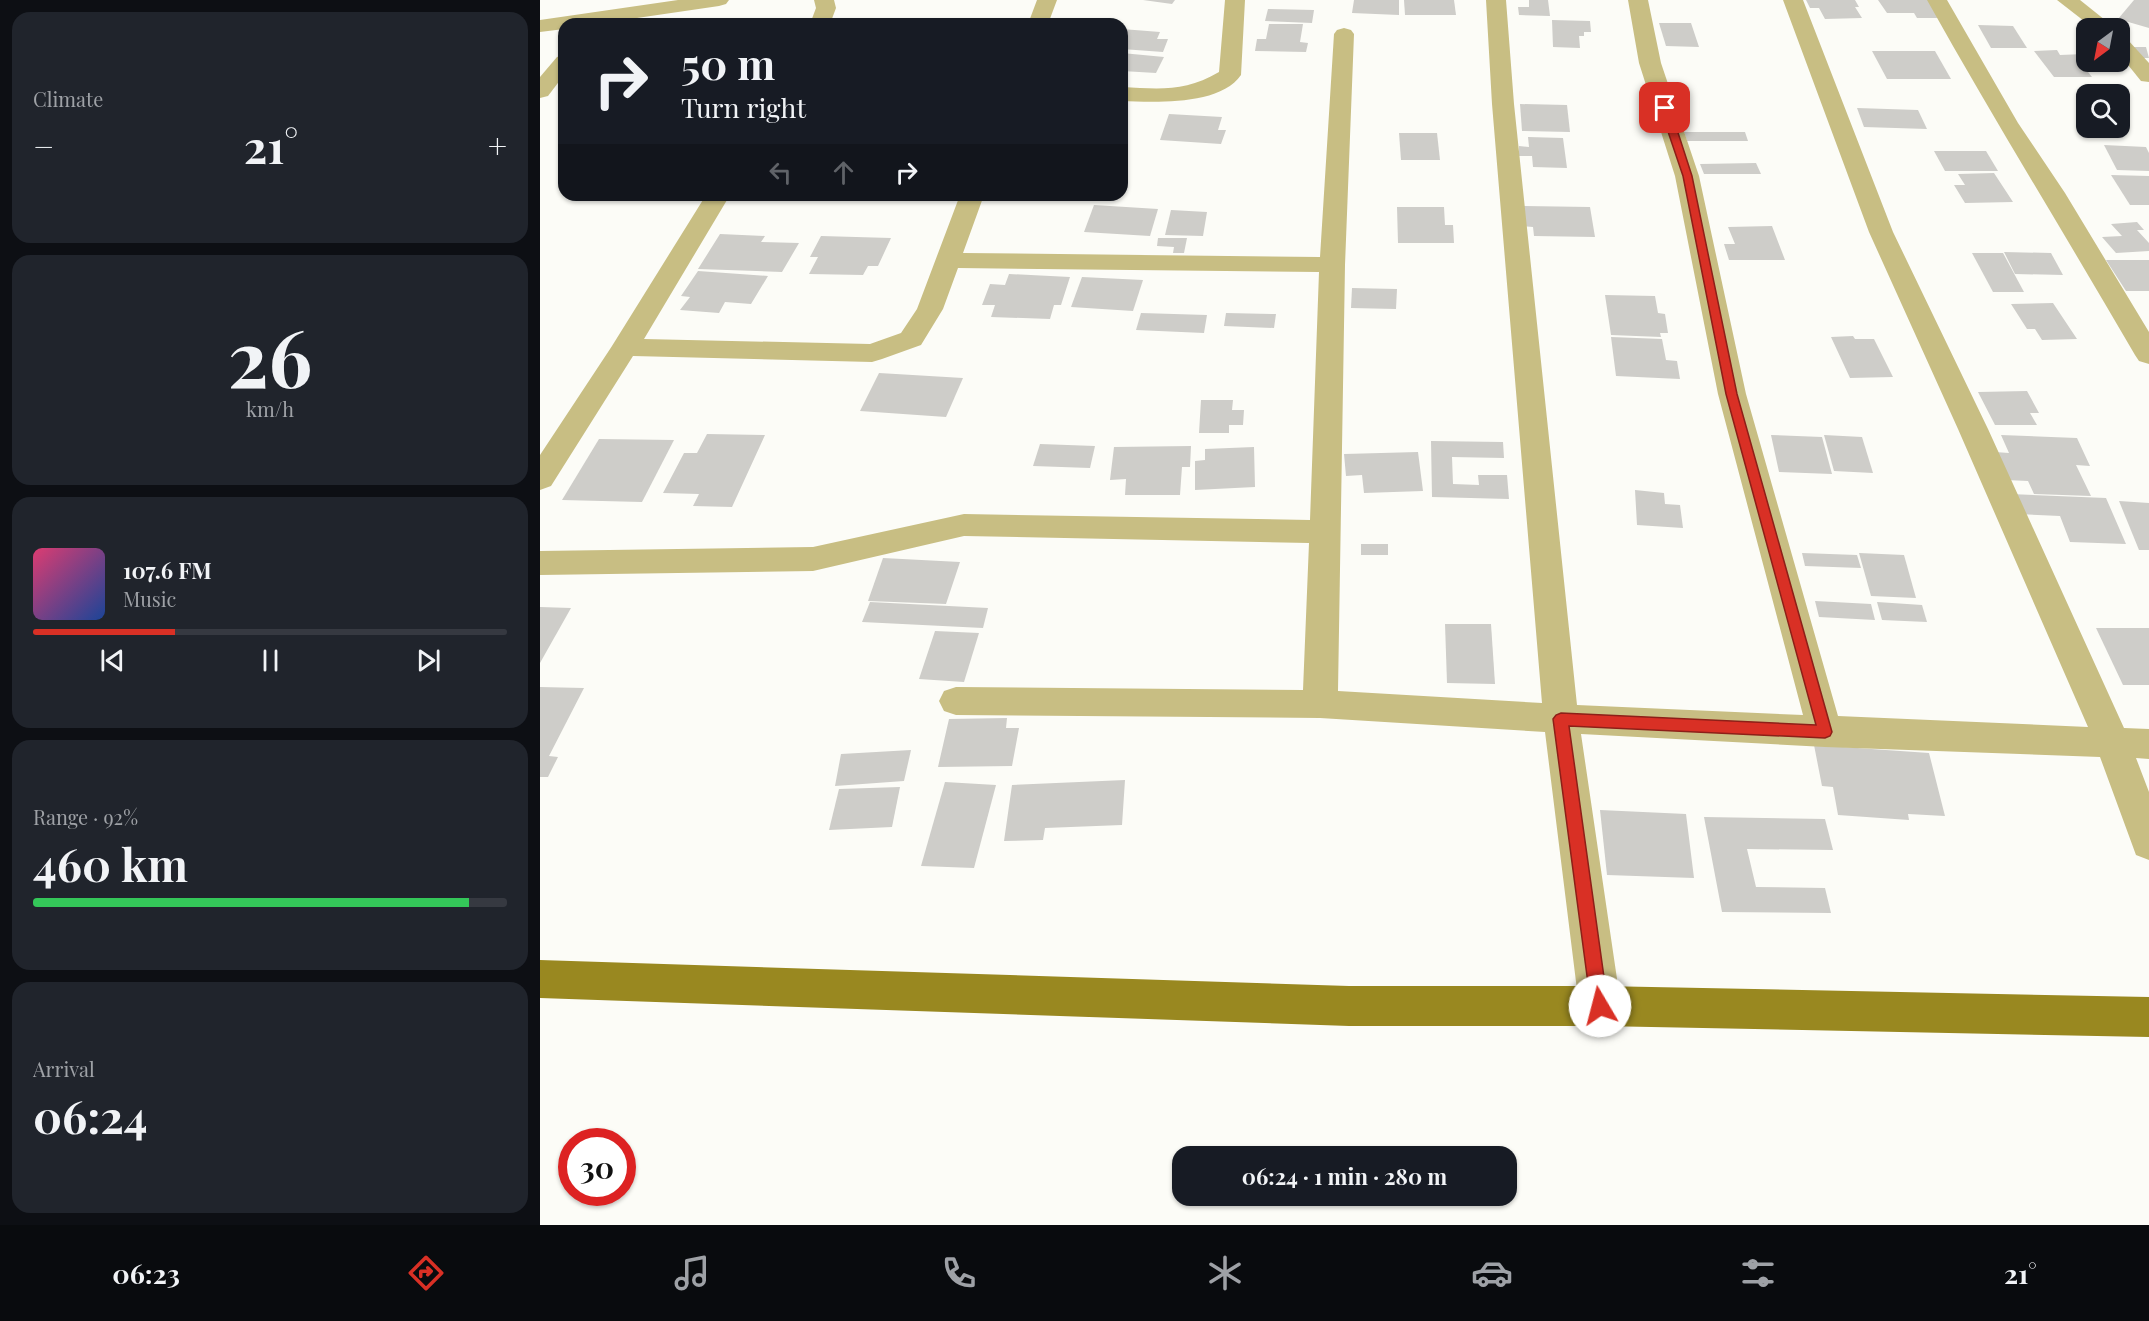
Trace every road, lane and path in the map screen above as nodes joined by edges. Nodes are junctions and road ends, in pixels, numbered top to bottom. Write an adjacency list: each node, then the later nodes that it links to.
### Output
1 (719, 0): 10 (street)
2 (824, 0): 11 (street)
3 (1047, 0): 12 (street)
4 (1235, 0): 21 (street)
5 (1496, 0): 33 (street)
6 (1638, 0): 34 (street)
7 (1793, 0): 35 (street)
8 (1937, 0): 27 (street)
9 (2067, 0): 13 (street)
10 (613, 18)
11 (822, 18)
12 (1040, 18)
13 (2091, 18)
14 (558, 24): 15 (street)
15 (540, 26)
16 (1344, 34): 25 (street)
17 (2130, 54): 19 (street)
18 (558, 68): 20 (street)
19 (2149, 76)
20 (540, 91)
21 (1128, 94)
22 (714, 201): 26 (street)
23 (970, 201): 24 (street)
24 (948, 260): 25 (street); 26 (street)
25 (1332, 265): 29 (street)
26 (625, 347): 28 (street)
27 (2149, 356)
28 (540, 479)
29 (1324, 532): 30 (street); 32 (street)
30 (540, 563)
31 (956, 701): 32 (street)
32 (1320, 704): 33 (street)
33 (1561, 719): 34 (street); 39 (street)
34 (1825, 732): 35 (street)
35 (2113, 744): 36 (street); 37 (street)
36 (2149, 744)
37 (2149, 843)
38 (540, 980): 39 (main road)
39 (1600, 1006): 40 (main road)
40 (2149, 1017)

